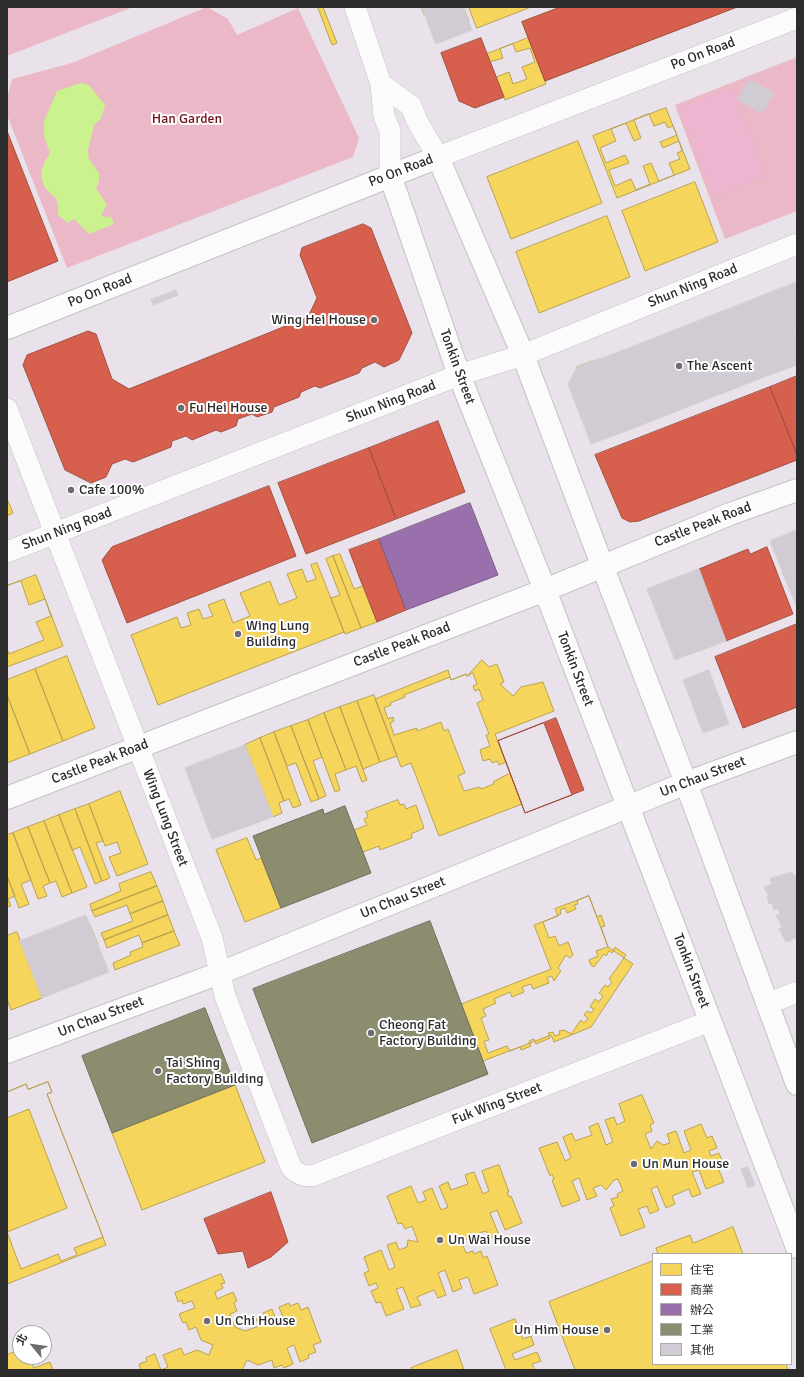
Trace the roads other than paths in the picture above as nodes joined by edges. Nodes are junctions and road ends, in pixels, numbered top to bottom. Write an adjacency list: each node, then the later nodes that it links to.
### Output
1 (355, 7): 3 (street, Tonkin Street)
2 (797, 18): 4 (street, Po On Road)
3 (381, 84): 4 (street); 5 (street, Tonkin Street)
4 (438, 157): 5 (main road, Po On Road); 8 (main road)
5 (390, 175): 7 (main road, Po On Road); 9 (main road, Tonkin Street)
6 (797, 244): 8 (street, Shun Ning Road)
7 (7, 328)
8 (523, 355): 9 (street, Shun Ning Road); 14 (main road)
9 (459, 375): 12 (street, Shun Ning Road); 15 (main road, Tonkin Street)
10 (7, 409): 12 (street, Wing Lung Street)
11 (797, 490): 14 (main road, Castle Peak Road)
12 (56, 533): 13 (street, Shun Ning Road); 17 (street, Wing Lung Street)
13 (7, 552)
14 (602, 565): 15 (main road, Castle Peak Road); 18 (main road)
15 (545, 590): 17 (main road, Castle Peak Road); 20 (main road, Tonkin Street)
16 (797, 742): 18 (main road, Un Chau Street)
17 (138, 747): 19 (main road, Castle Peak Road); 21 (street, Wing Lung Street)
18 (686, 783): 20 (main road, Un Chau Street); 23 (main road)
19 (7, 798)
20 (628, 807): 21 (main road, Un Chau Street); 24 (main road, Tonkin Street)
21 (220, 973): 25 (main road, Un Chau Street); 27 (street, Wing Lung Street)
22 (797, 992): 23 (street)
23 (767, 1004): 26 (main road)
24 (710, 1021): 27 (street, Fuk Wing Street); 28 (main road, Tonkin Street)
25 (7, 1052)
26 (797, 1084)
27 (289, 1162)
28 (797, 1247)

